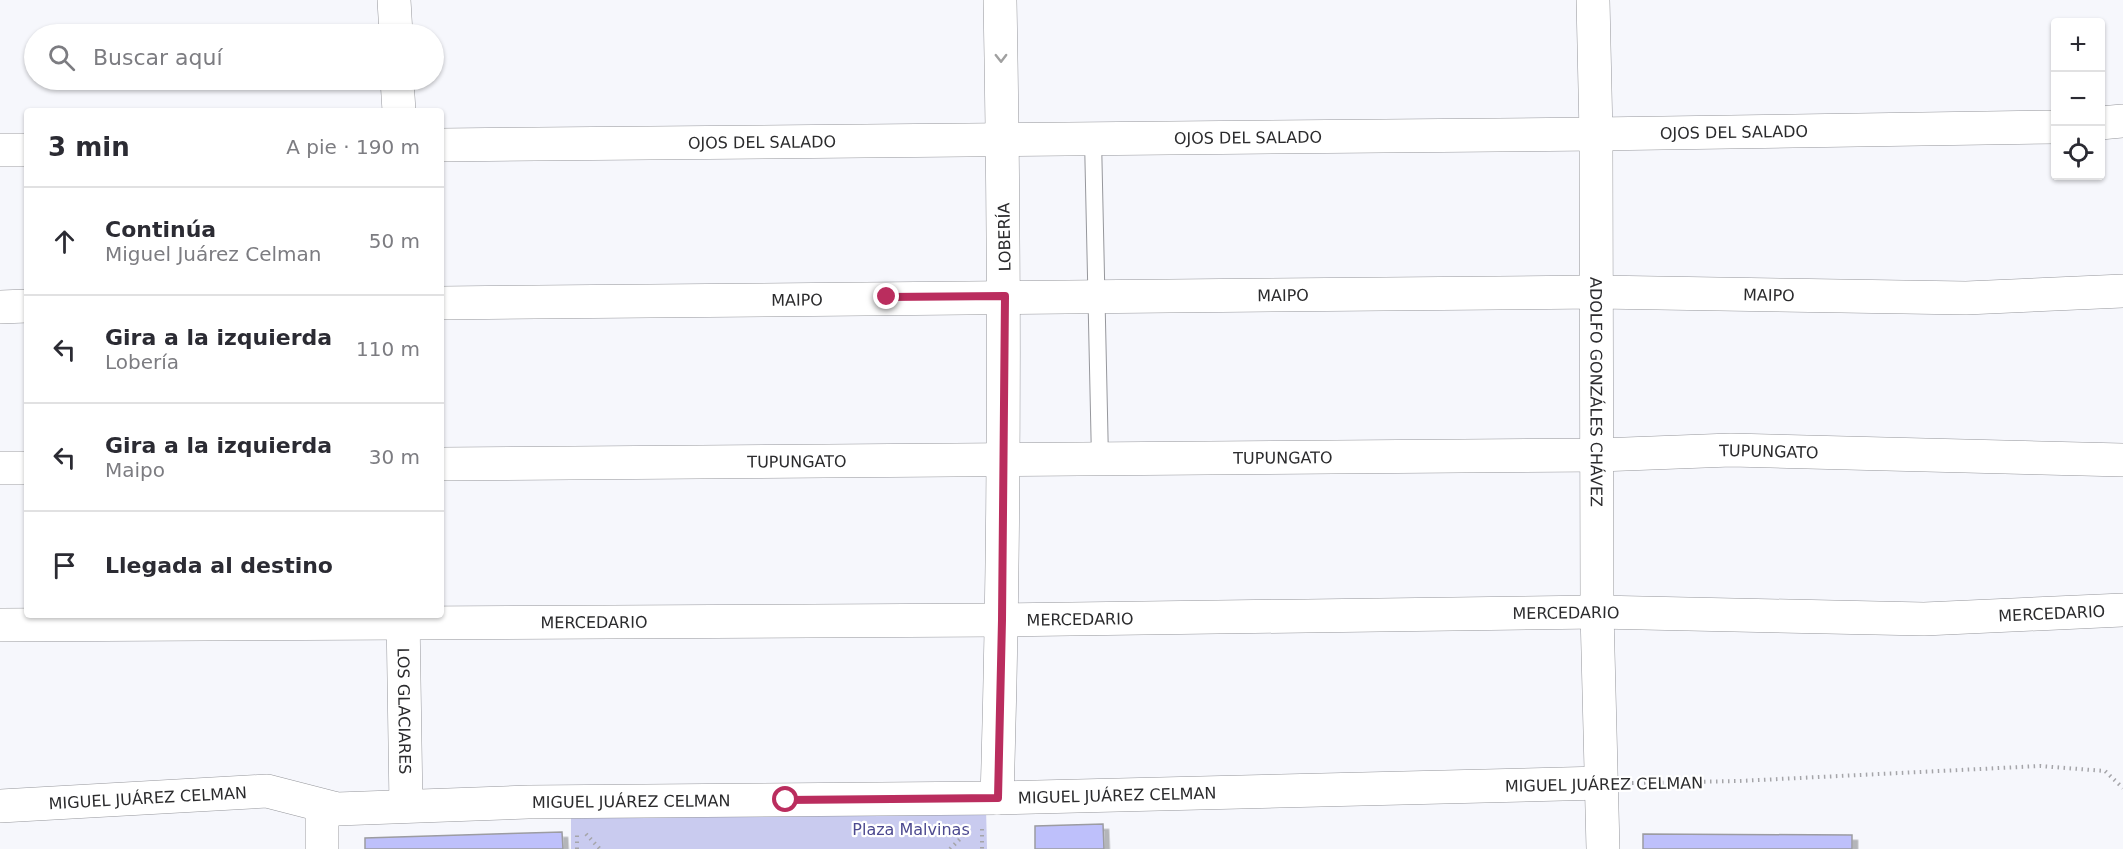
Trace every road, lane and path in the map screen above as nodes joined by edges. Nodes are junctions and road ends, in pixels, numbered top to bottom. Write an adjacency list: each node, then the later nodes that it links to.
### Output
1 (394, 0): 4 (street)
2 (1000, 0): 12 (street, LOBERÍA, one-way to 12)
3 (1593, 0): 10 (street, ADOLFO GONZÁLES CHÁVEZ)
4 (395, 24)
5 (398, 90): 6 (street)
6 (399, 108)
7 (2123, 121): 8 (street)
8 (2105, 123)
9 (2051, 127): 10 (street, OJOS DEL SALADO)
10 (1596, 134): 11 (street, OJOS DEL SALADO); 17 (street, ADOLFO GONZÁLES CHÁVEZ)
11 (1094, 139): 12 (street, OJOS DEL SALADO); 19 (lane)
12 (1003, 140): 13 (street, OJOS DEL SALADO); 18 (street, LOBERÍA)
13 (444, 145)
14 (0, 150): 15 (street)
15 (24, 150)
16 (2123, 291): 17 (street, MAIPO)
17 (1597, 292): 19 (street, MAIPO); 23 (street, ADOLFO GONZÁLES CHÁVEZ)
18 (1005, 296): 19 (street, MAIPO); 20 (street, MAIPO); 24 (street, LOBERÍA)
19 (1097, 296): 25 (lane)
20 (444, 303)
21 (24, 306): 22 (street)
22 (0, 307)
23 (1599, 456): 25 (street, TUPUNGATO); 26 (street, TUPUNGATO); 31 (street, ADOLFO GONZÁLES CHÁVEZ)
24 (1002, 459): 25 (street, TUPUNGATO); 27 (street, TUPUNGATO); 33 (street, LOBERÍA)
25 (1100, 459)
26 (2123, 460)
27 (444, 464)
28 (0, 468): 29 (street)
29 (24, 468)
30 (2123, 610): 31 (street, MERCEDARIO)
31 (1597, 612): 33 (street, MERCEDARIO); 35 (street, ADOLFO GONZÁLES CHÁVEZ)
32 (404, 619): 33 (street, MERCEDARIO); 34 (street, MERCEDARIO); 39 (street, LOS GLACIARES)
33 (1002, 620): 37 (street, LOBERÍA)
34 (0, 625)
35 (1602, 783): 36 (path, MIGUEL JUÁREZ CELMAN); 37 (street, MIGUEL JUÁREZ CELMAN); 44 (street, ADOLFO GONZÁLES CHÁVEZ)
36 (2123, 788)
37 (998, 798): 39 (street, MIGUEL JUÁREZ CELMAN)
38 (0, 806): 40 (street, MIGUEL JUÁREZ CELMAN)
39 (406, 806): 40 (street, MIGUEL JUÁREZ CELMAN)
40 (322, 807): 42 (street)
41 (577, 825): 43 (path)
42 (322, 849)
43 (600, 849)
44 (1603, 849)

